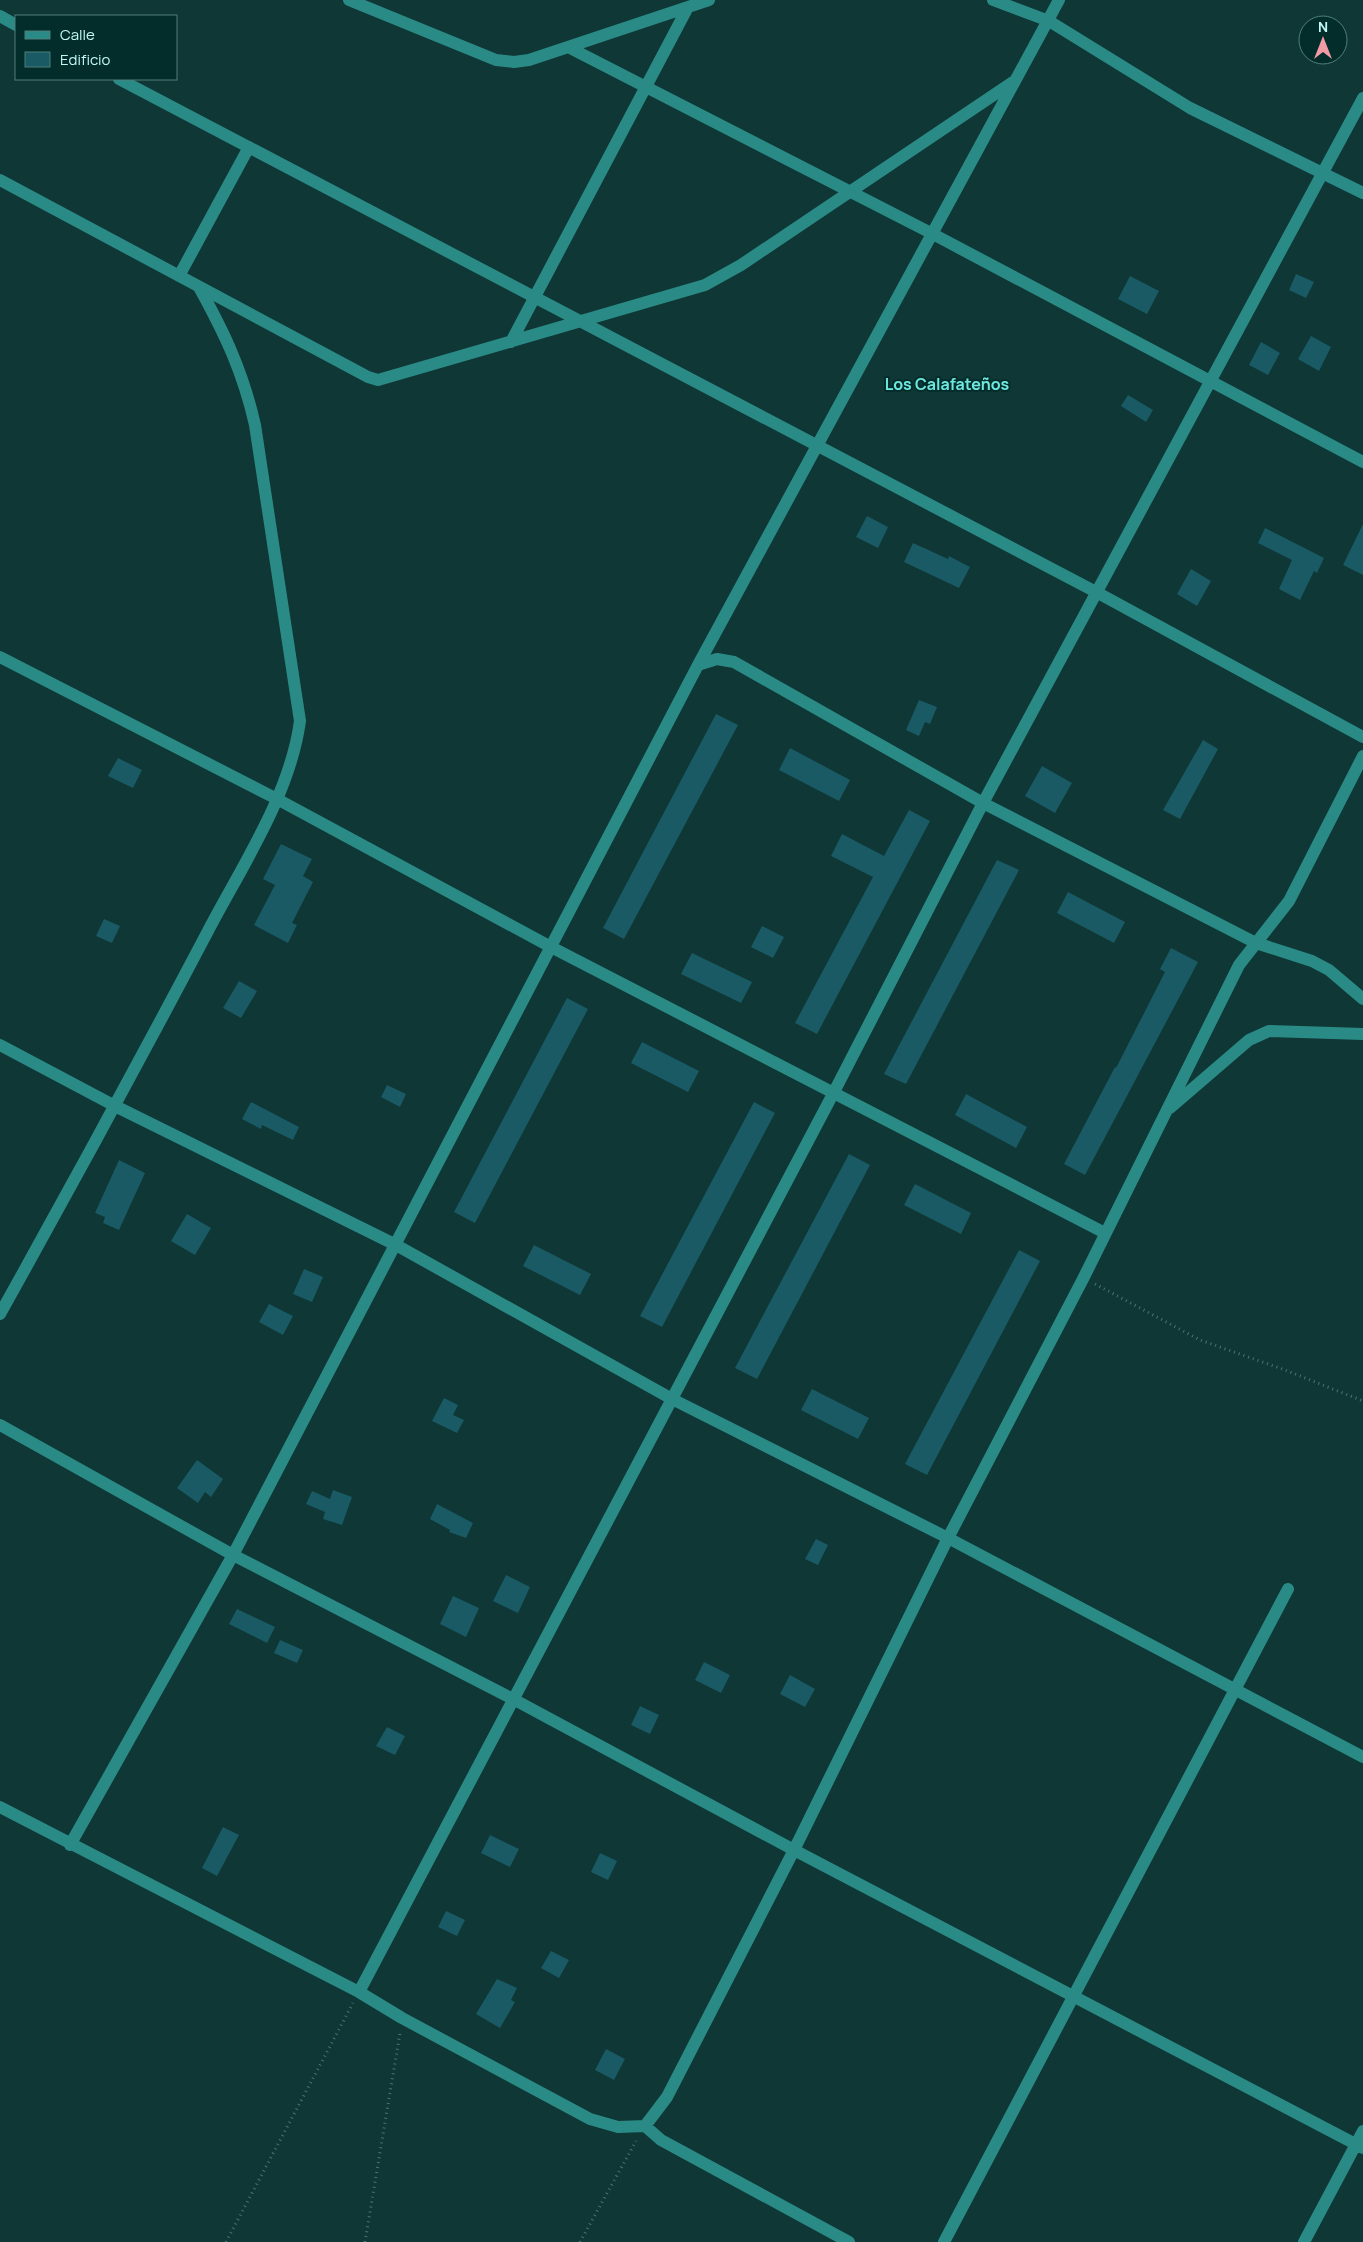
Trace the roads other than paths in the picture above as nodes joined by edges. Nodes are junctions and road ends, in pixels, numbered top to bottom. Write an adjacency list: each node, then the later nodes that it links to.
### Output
1 (349, 0): 9 (street)
2 (709, 0): 5 (street)
3 (993, 0): 7 (street)
4 (1059, 0): 7 (street)
5 (688, 7): 9 (street); 12 (street)
6 (0, 16): 8 (street)
7 (1049, 21): 11 (street); 15 (street)
8 (15, 24)
9 (568, 47): 12 (street)
10 (120, 80): 14 (street)
11 (1016, 80): 17 (street); 19 (street)
12 (645, 87): 17 (street); 22 (street)
13 (1363, 98): 15 (street)
14 (249, 147): 20 (street); 22 (street)
15 (1322, 172): 18 (street); 25 (street)
16 (0, 180): 20 (street)
17 (850, 192): 19 (street); 23 (street)
18 (1363, 192)
19 (931, 233): 25 (street); 26 (street)
20 (179, 276): 21 (street)
21 (199, 287): 24 (street); 33 (street)
22 (534, 298): 23 (street); 24 (street)
23 (580, 322): 24 (street); 26 (street)
24 (511, 342)
25 (1210, 382): 27 (street); 28 (street)
26 (818, 447): 28 (street); 30 (street)
27 (1363, 462)
28 (1098, 593): 31 (street); 34 (street)
29 (0, 656): 33 (street)
30 (698, 665): 34 (street); 36 (street)
31 (1363, 736)
32 (1363, 756): 35 (street)
33 (277, 799): 36 (street); 41 (street)
34 (983, 803): 35 (street); 40 (street)
35 (1256, 943): 37 (street); 42 (street)
36 (551, 947): 40 (street); 44 (street)
37 (1363, 1000)
38 (1363, 1034): 42 (street)
39 (0, 1045): 41 (street)
40 (834, 1092): 43 (street); 46 (street)
41 (115, 1106): 44 (street); 45 (street)
42 (1164, 1112): 43 (street)
43 (1105, 1233): 48 (street)
44 (396, 1245): 46 (street); 49 (street)
45 (0, 1314)
46 (672, 1399): 48 (street); 52 (street)
47 (0, 1425): 49 (street)
48 (948, 1538): 51 (street); 56 (street)
49 (233, 1555): 52 (street); 55 (street)
50 (1288, 1588): 51 (street)
51 (1235, 1689): 53 (street); 58 (street)
52 (513, 1699): 56 (street); 57 (street)
53 (1363, 1757)
54 (0, 1807): 55 (street)
55 (70, 1845): 57 (street)
56 (794, 1850): 58 (street); 59 (street)
57 (359, 1992): 59 (street)
58 (1073, 1996): 61 (street); 63 (street)
59 (645, 2126): 62 (street)
60 (1363, 2131): 61 (street)
61 (1360, 2146): 64 (street)
62 (849, 2242)
63 (944, 2242)
64 (1304, 2242)

